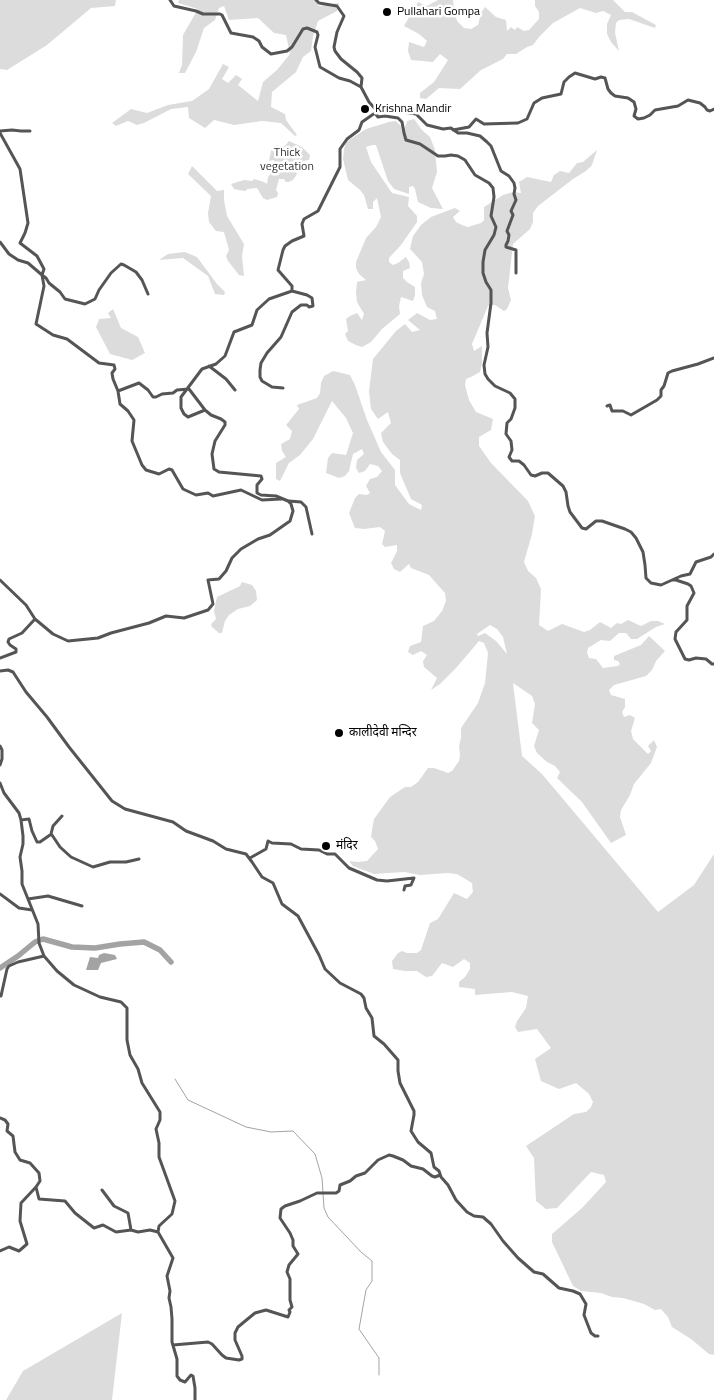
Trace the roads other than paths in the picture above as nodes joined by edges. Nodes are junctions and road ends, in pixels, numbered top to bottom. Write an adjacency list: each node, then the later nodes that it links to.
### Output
1 (170, 0): 3 (street)
2 (316, 0): 3 (street)
3 (361, 87): 5 (street)
4 (714, 109): 6 (street)
5 (375, 113): 6 (street); 12 (street); 26 (street)
6 (452, 130): 10 (street)
7 (30, 131): 8 (street)
8 (0, 132): 11 (street)
9 (0, 242): 11 (street)
10 (516, 273)
11 (42, 275): 13 (street); 19 (street)
12 (292, 291): 15 (street); 16 (street)
13 (148, 294)
14 (714, 358): 20 (street)
15 (209, 365): 17 (street); 18 (street)
16 (283, 388)
17 (186, 390): 19 (street); 21 (street); 21 (street)
18 (235, 390)
19 (118, 391): 22 (street)
20 (607, 406)
21 (205, 410): 22 (street)
22 (286, 500): 23 (street); 27 (street)
23 (312, 534)
24 (714, 554): 26 (street)
25 (0, 580): 27 (street)
26 (669, 580): 29 (street)
27 (34, 619): 28 (street)
28 (0, 658)
29 (714, 664)
30 (0, 671): 37 (street)
31 (0, 746): 32 (street)
32 (0, 765)
33 (0, 783): 35 (street)
34 (62, 816): 36 (street)
35 (21, 820): 36 (street); 41 (street)
36 (51, 834): 38 (street)
37 (250, 858): 39 (street); 47 (street)
38 (139, 859)
39 (404, 890)
40 (0, 894): 43 (street)
41 (28, 899): 42 (street); 43 (street)
42 (82, 906)
43 (32, 910): 44 (street)
44 (44, 956): 45 (street); 51 (street)
45 (1, 996)
46 (0, 1118): 48 (street)
47 (440, 1174): 53 (street); 54 (street)
48 (36, 1187): 50 (street); 52 (street)
49 (102, 1190): 50 (street)
50 (131, 1230): 51 (street)
51 (158, 1232): 54 (street)
52 (0, 1251)
53 (598, 1336)
54 (173, 1345): 55 (street)
55 (195, 1400)

